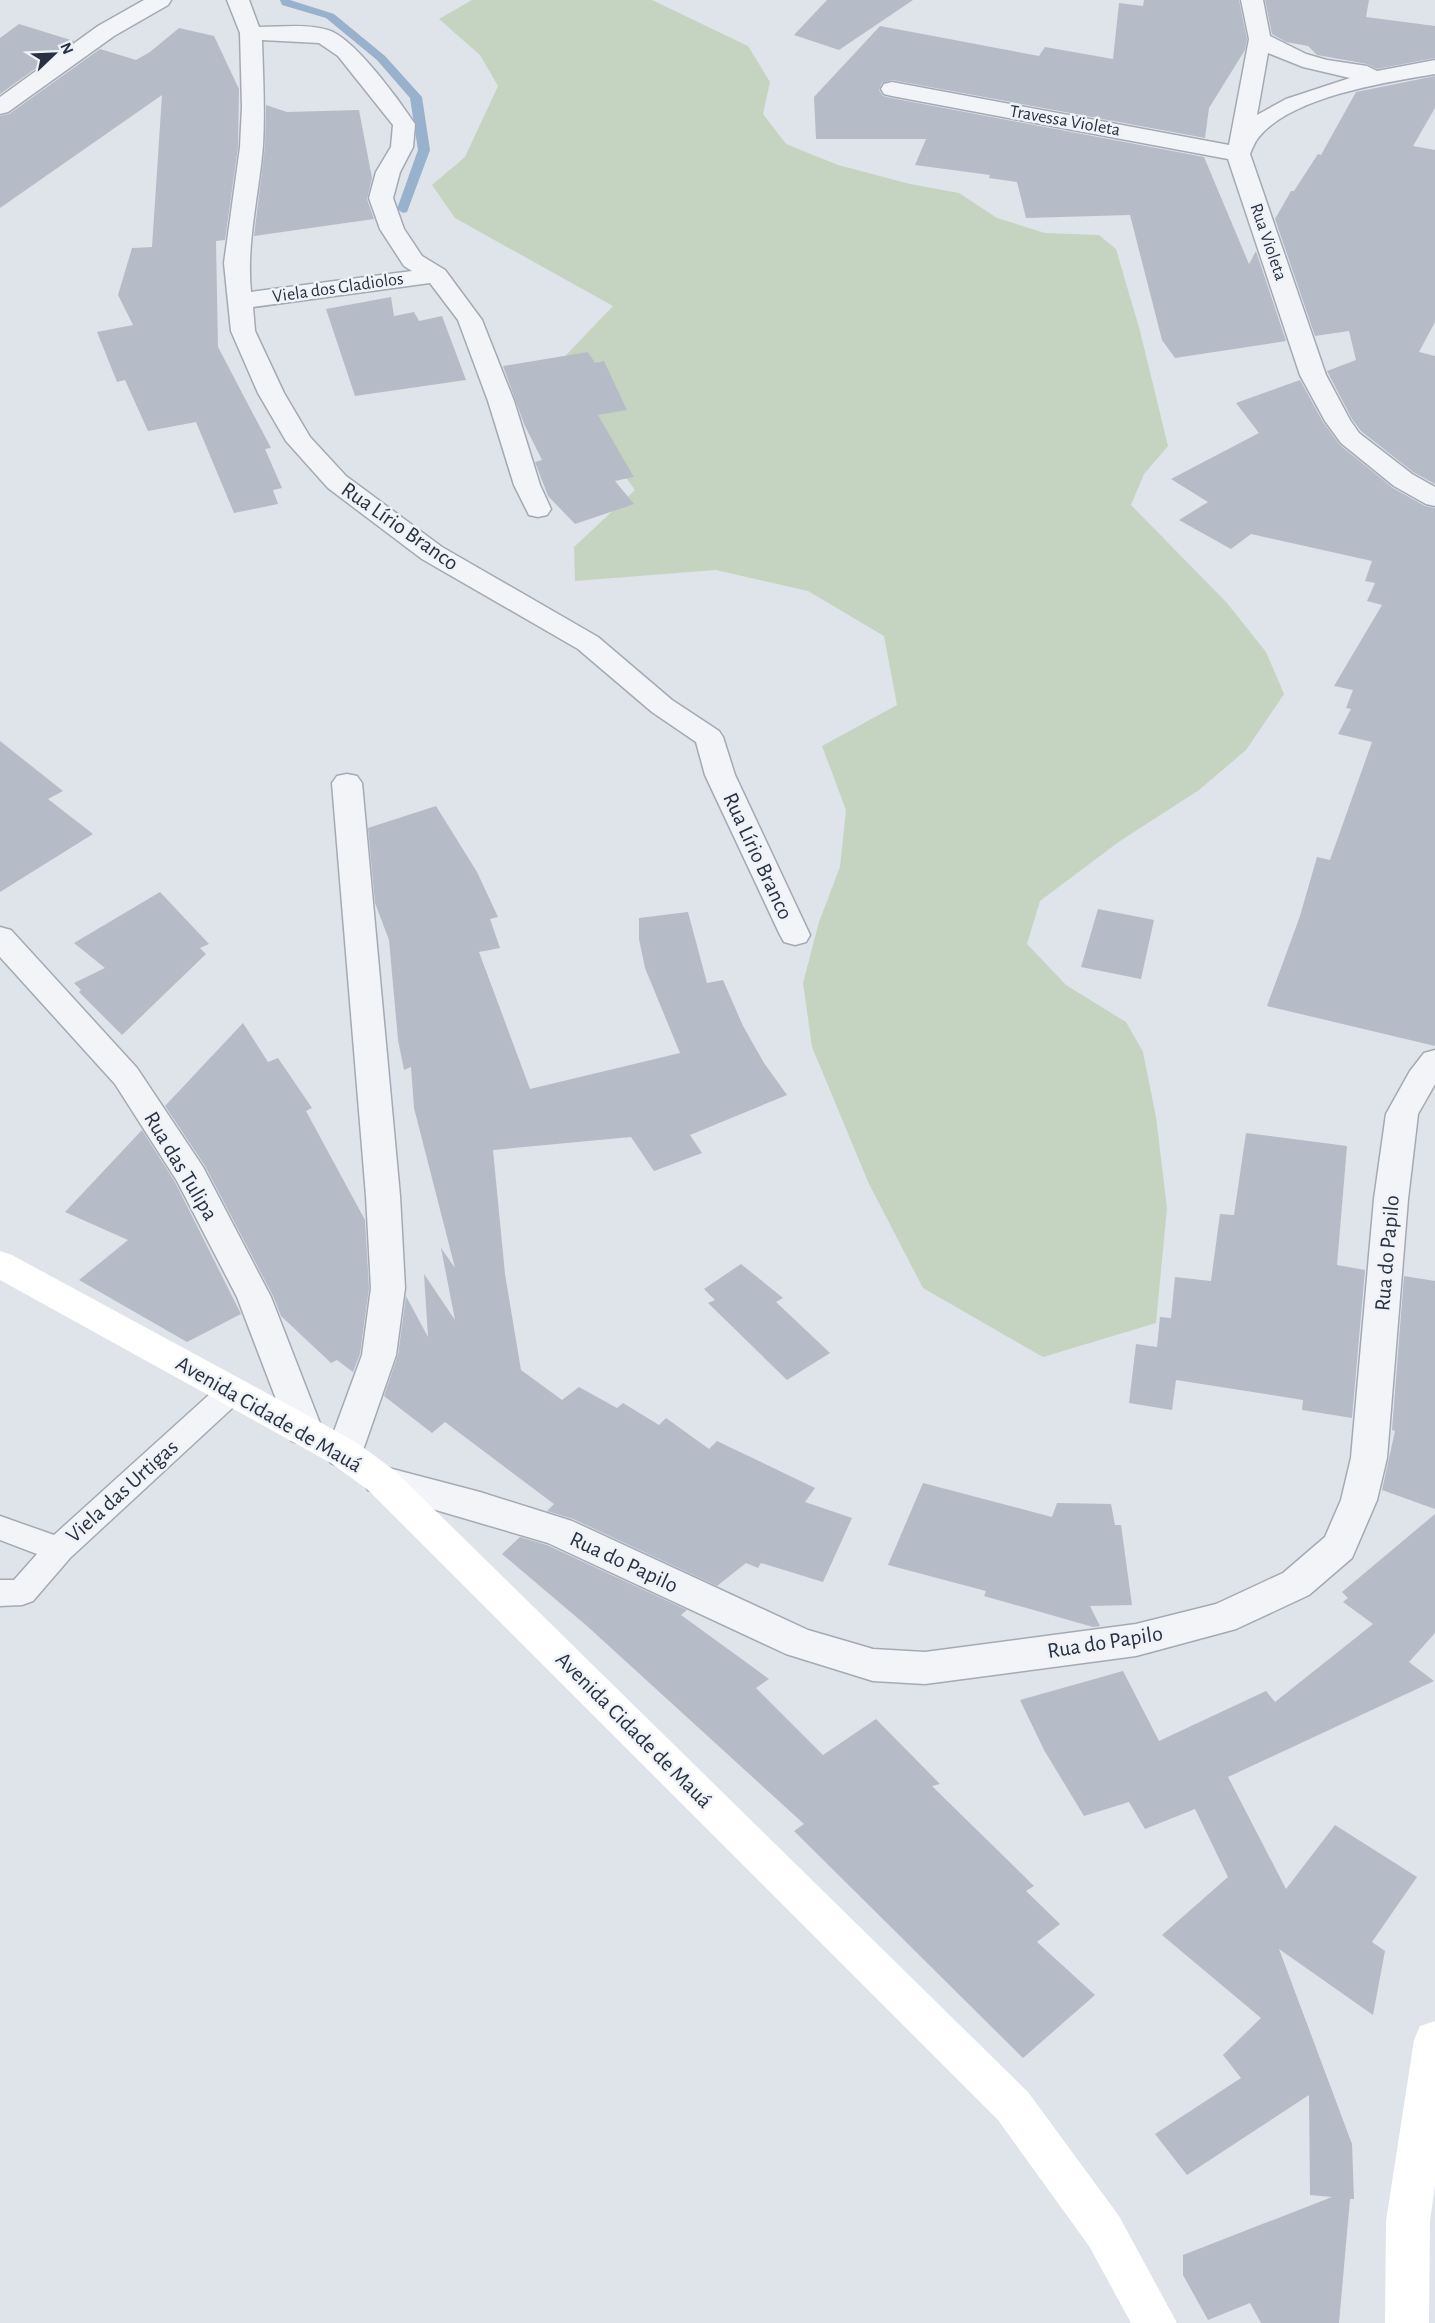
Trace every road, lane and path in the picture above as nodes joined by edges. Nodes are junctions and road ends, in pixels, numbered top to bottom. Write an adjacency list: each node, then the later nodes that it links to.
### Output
1 (159, 0): 10 (street)
2 (238, 0): 4 (street, Rua Lírio Branco)
3 (1252, 0): 5 (street)
4 (251, 33): 12 (street); 13 (street, Rua Lírio Branco)
5 (1260, 39): 7 (street); 11 (street)
6 (1435, 67): 7 (street)
7 (1387, 76): 8 (street); 11 (street)
8 (1435, 78)
9 (892, 89): 11 (street, Travessa Violeta)
10 (0, 107)
11 (1239, 150): 14 (street, Rua Violeta)
12 (436, 275): 13 (street, Viela dos Gladiolos); 15 (street)
13 (240, 302): 17 (street, Rua Lírio Branco)
14 (1435, 498)
15 (538, 509)
16 (347, 783): 23 (street)
17 (795, 935)
18 (0, 937): 22 (street, Rua das Tulipa)
19 (1435, 1061): 24 (street, Rua do Papilo)
20 (0, 1264): 21 (street, Avenida Cidade de Mauá)
21 (232, 1391): 22 (street, Avenida Cidade de Mauá); 26 (lane, Viela das Urtigas)
22 (305, 1431): 23 (street, Avenida Cidade de Mauá)
23 (344, 1454): 24 (street, Avenida Cidade de Mauá)
24 (381, 1480): 29 (street, Avenida Cidade de Mauá)
25 (0, 1528): 26 (lane, Viela das Urtigas)
26 (59, 1549): 27 (lane)
27 (0, 1593)
28 (1435, 2040): 30 (street)
29 (1155, 2323)
30 (1407, 2323)

